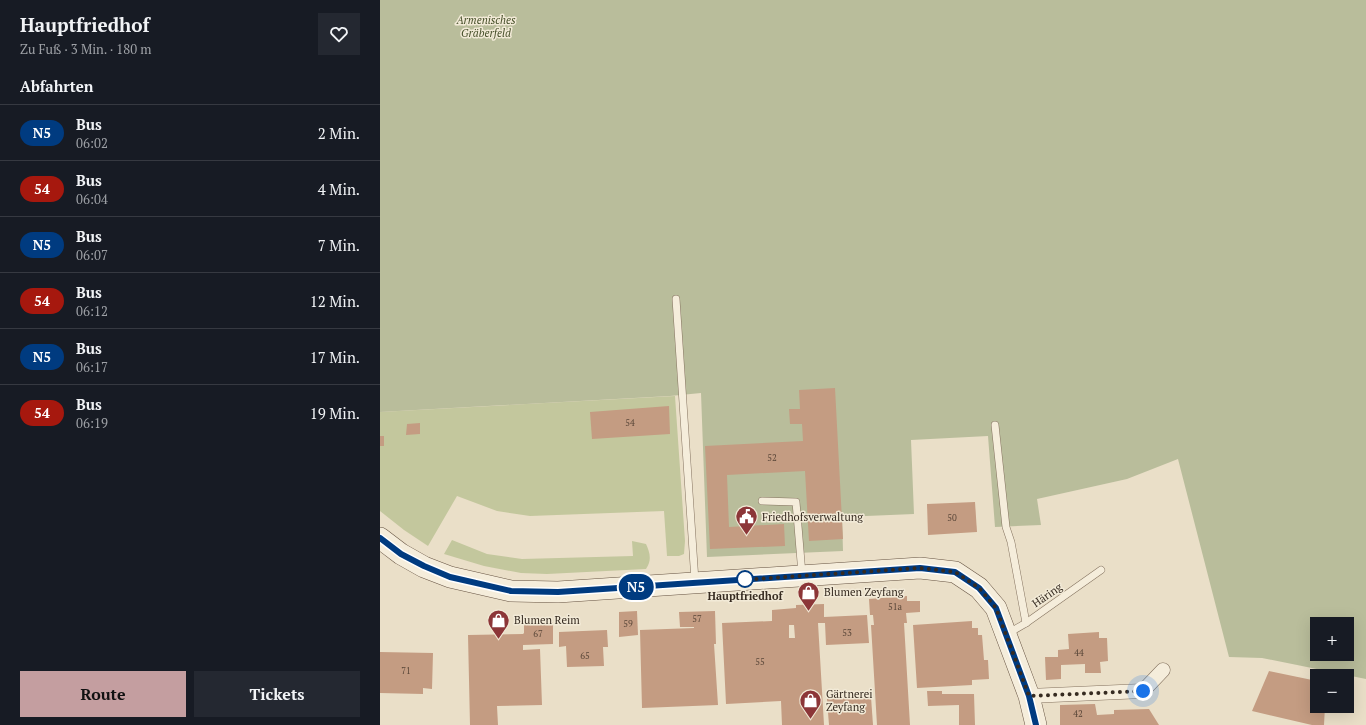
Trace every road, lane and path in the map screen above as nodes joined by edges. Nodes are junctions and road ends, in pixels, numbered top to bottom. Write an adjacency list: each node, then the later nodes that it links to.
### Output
1 (676, 298): 7 (lane)
2 (995, 425): 8 (lane)
3 (762, 501): 6 (lane)
4 (380, 538): 7 (street)
5 (1101, 570): 8 (lane, Häring)
6 (802, 576): 7 (street); 9 (street)
7 (695, 583)
8 (1026, 623): 9 (lane, Häring)
9 (1005, 635): 11 (street)
10 (1163, 670): 11 (street)
11 (1029, 696): 12 (street)
12 (1036, 725)

